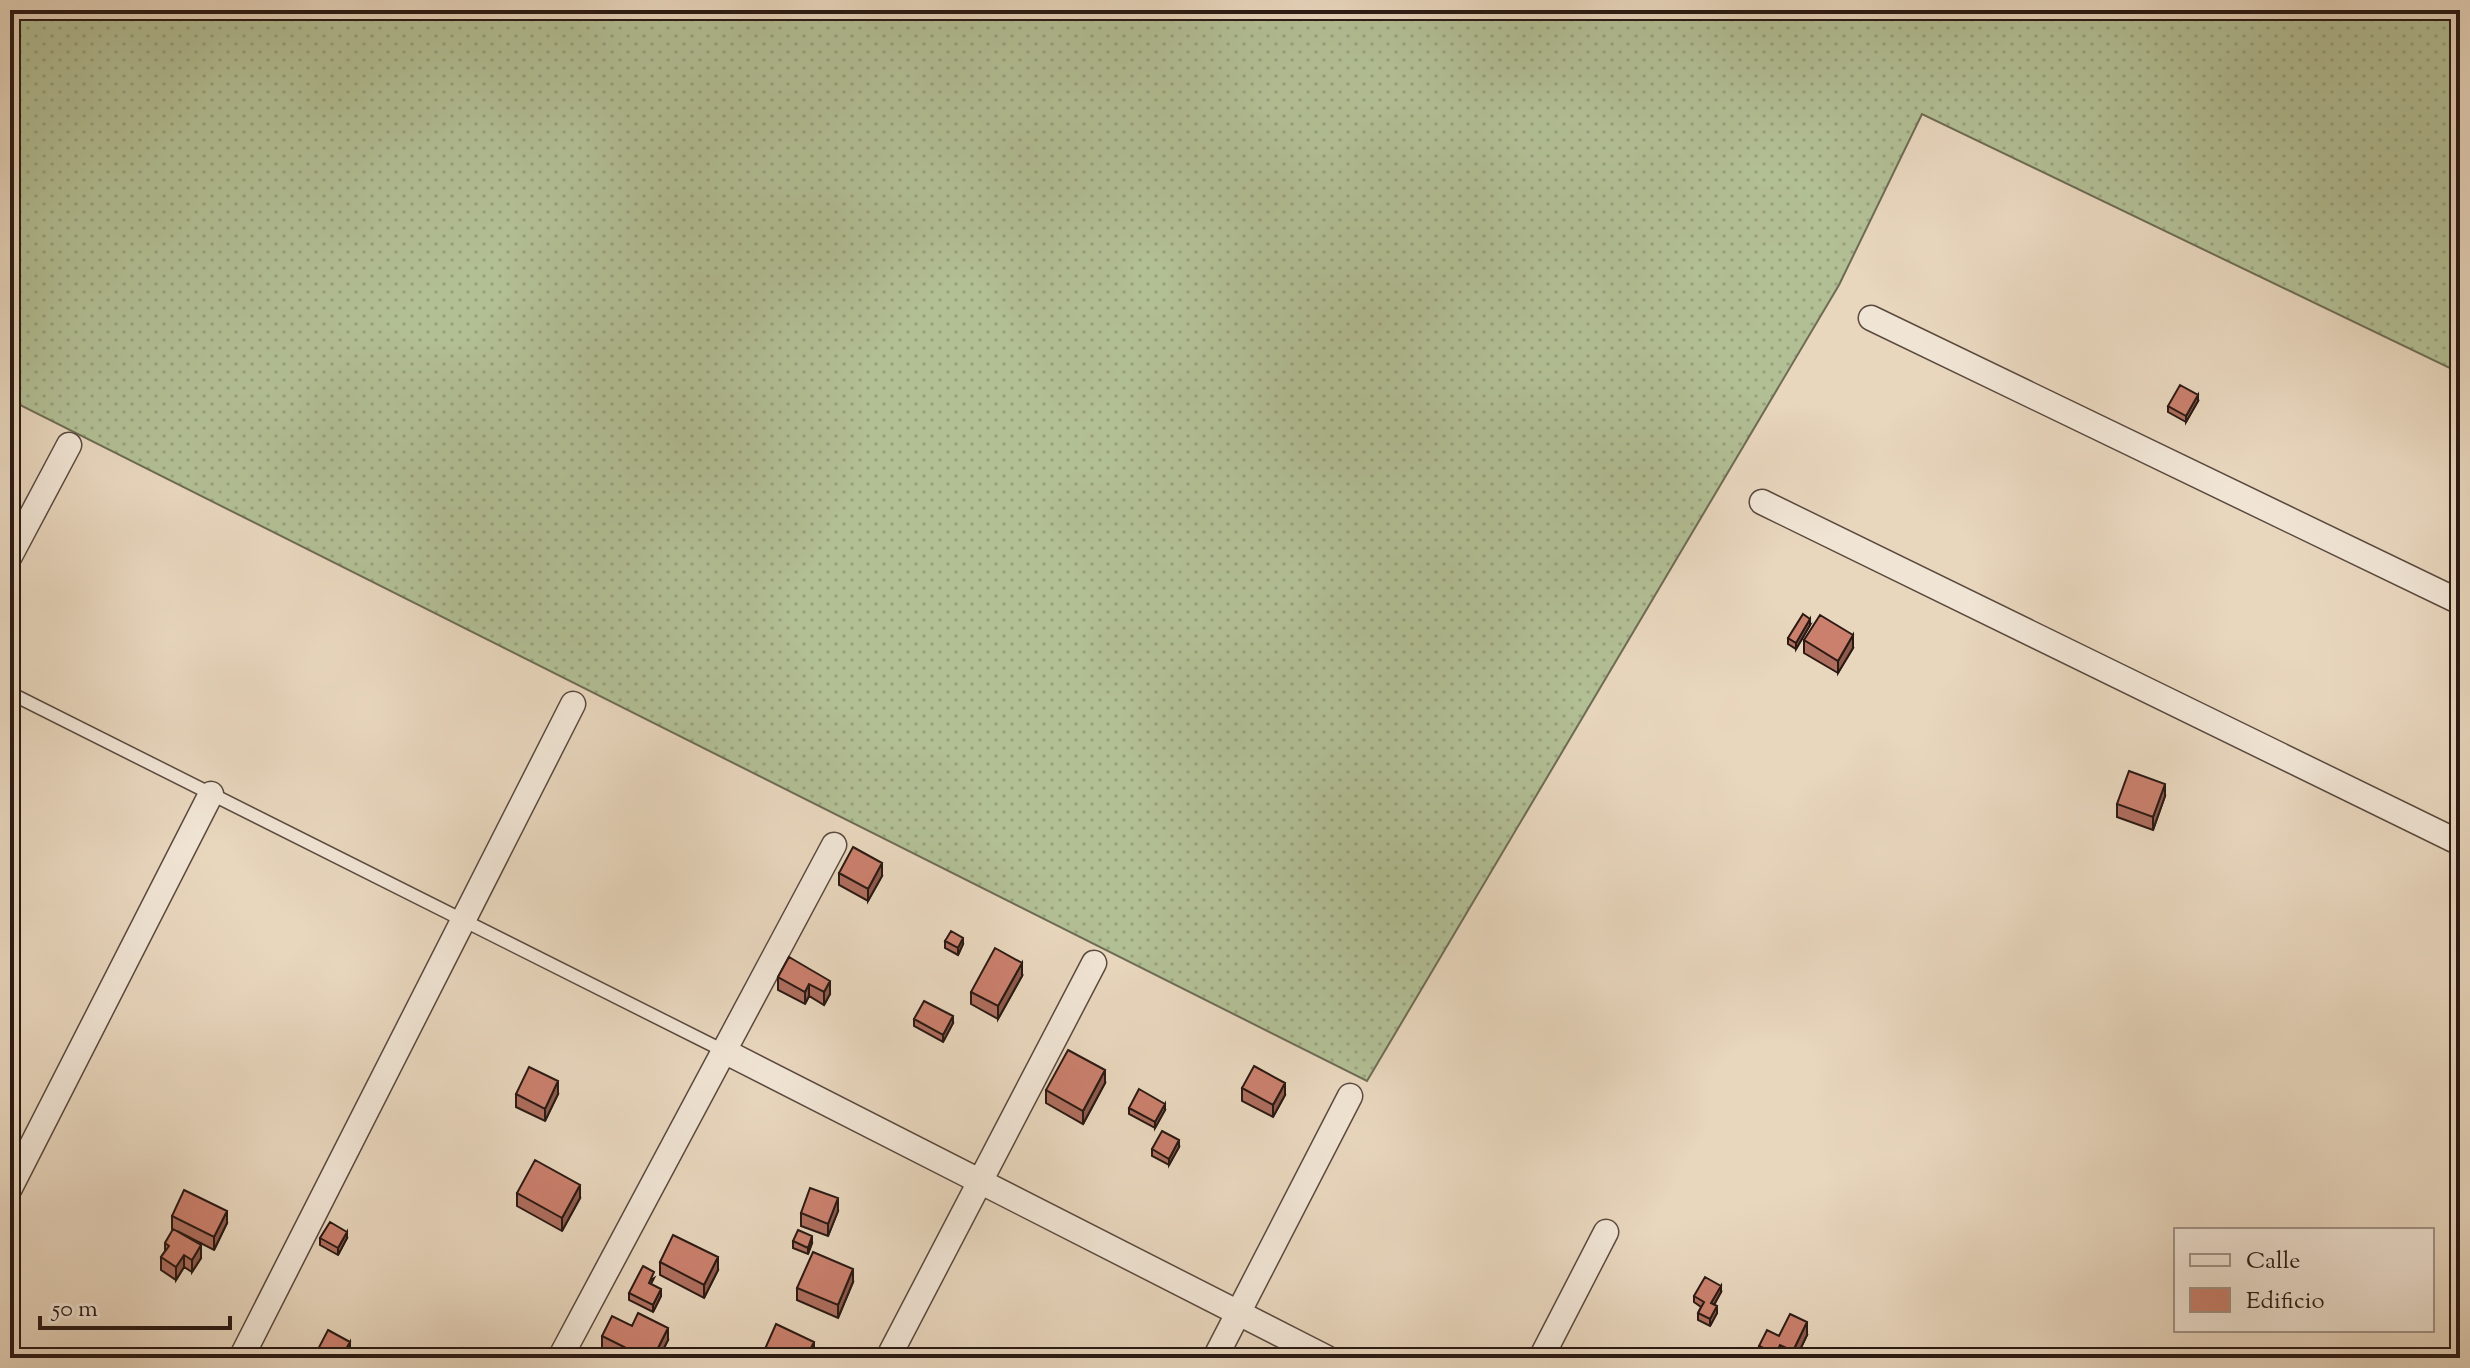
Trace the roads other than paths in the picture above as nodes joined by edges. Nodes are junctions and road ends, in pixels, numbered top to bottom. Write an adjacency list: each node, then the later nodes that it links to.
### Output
1 (1871, 318): 5 (street)
2 (69, 445): 4 (street)
3 (1762, 502): 9 (street)
4 (10, 556)
5 (2460, 602)
6 (10, 693): 8 (lane)
7 (573, 704): 11 (street)
8 (211, 794): 11 (lane); 16 (street)
9 (2460, 843)
10 (834, 845): 13 (street)
11 (463, 920): 13 (lane); 19 (street)
12 (1094, 963): 15 (street)
13 (724, 1051): 15 (street); 20 (street)
14 (1350, 1096): 18 (street)
15 (980, 1181): 18 (street); 21 (street)
16 (10, 1188)
17 (1606, 1232): 24 (street)
18 (1238, 1312): 22 (street); 23 (street)
19 (241, 1358)
20 (560, 1358)
21 (888, 1358)
22 (1215, 1358)
23 (1327, 1358)
24 (1541, 1358)

